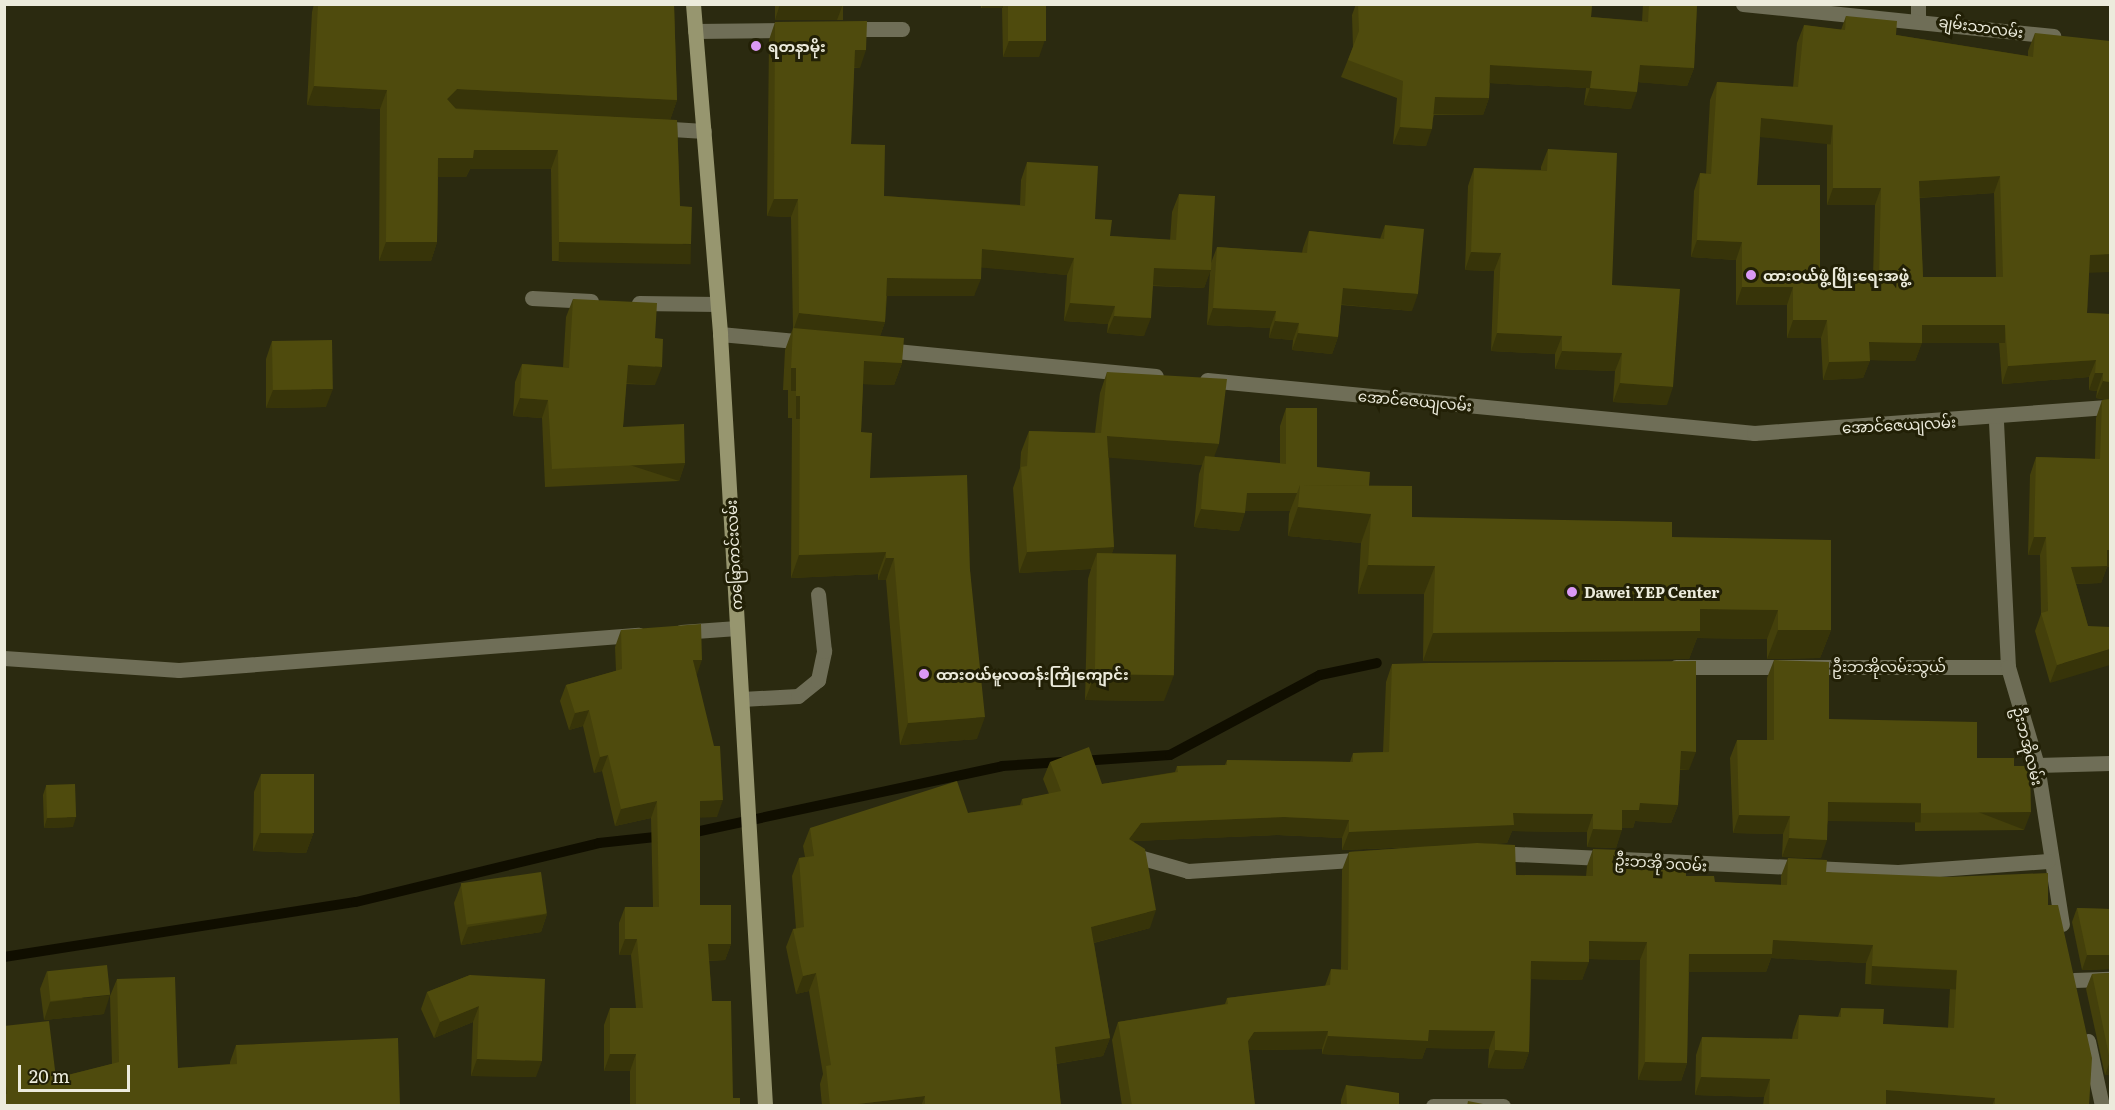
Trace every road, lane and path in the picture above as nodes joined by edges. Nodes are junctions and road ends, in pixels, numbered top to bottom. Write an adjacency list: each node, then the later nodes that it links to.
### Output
1 (693, 4): 7 (main road, ကမြောကင်းလမ်း)
2 (1743, 4): 3 (street, ချမ်းသာလမ်း)
3 (1918, 11): 8 (street, ချမ်းသာလမ်း)
4 (833, 29): 5 (street)
5 (902, 29)
6 (810, 30): 7 (street)
7 (695, 31): 10 (main road, ကမြောကင်းလမ်း)
8 (2065, 38)
9 (635, 127): 10 (street)
10 (704, 131): 12 (main road, ကမြောကင်းလမ်း)
11 (532, 298): 12 (street)
12 (717, 304): 13 (main road, ကမြောကင်းလမ်း)
13 (720, 334): 14 (street); 19 (main road, ကမြောကင်းလမ်း)
14 (827, 344)
15 (863, 348): 17 (street, အောင်ဇေယျလမ်း)
16 (2110, 407): 17 (street, အောင်ဇေယျလမ်း)
17 (1996, 419): 21 (street, ဦးဘအိုလမ်း)
18 (818, 594): 23 (street)
19 (737, 628): 20 (street); 23 (main road, ကမြောကင်းလမ်း)
20 (4, 658)
21 (2008, 667): 22 (street, ဦးဘအိုလမ်းသွယ်); 25 (street, ဦးဘအိုလမ်း)
22 (1656, 668)
23 (742, 699): 37 (main road, ကမြောကင်းလမ်း)
24 (2110, 763): 25 (street)
25 (2037, 765): 29 (street, ဦးဘအိုလမ်း)
26 (1481, 852): 29 (street, ဦးဘအို ၁လမ်း)
27 (1132, 855): 28 (street)
28 (1388, 857)
29 (2048, 861): 30 (street, ဦးဘအိုလမ်း)
30 (2065, 937)
31 (2070, 959): 33 (street)
32 (2110, 979): 33 (street)
33 (2074, 980): 34 (street)
34 (2079, 1003)
35 (2084, 1026): 36 (street)
36 (2104, 1082): 40 (street)
37 (765, 1106)
38 (1433, 1106): 39 (street)
39 (1503, 1106)
40 (2102, 1106)

